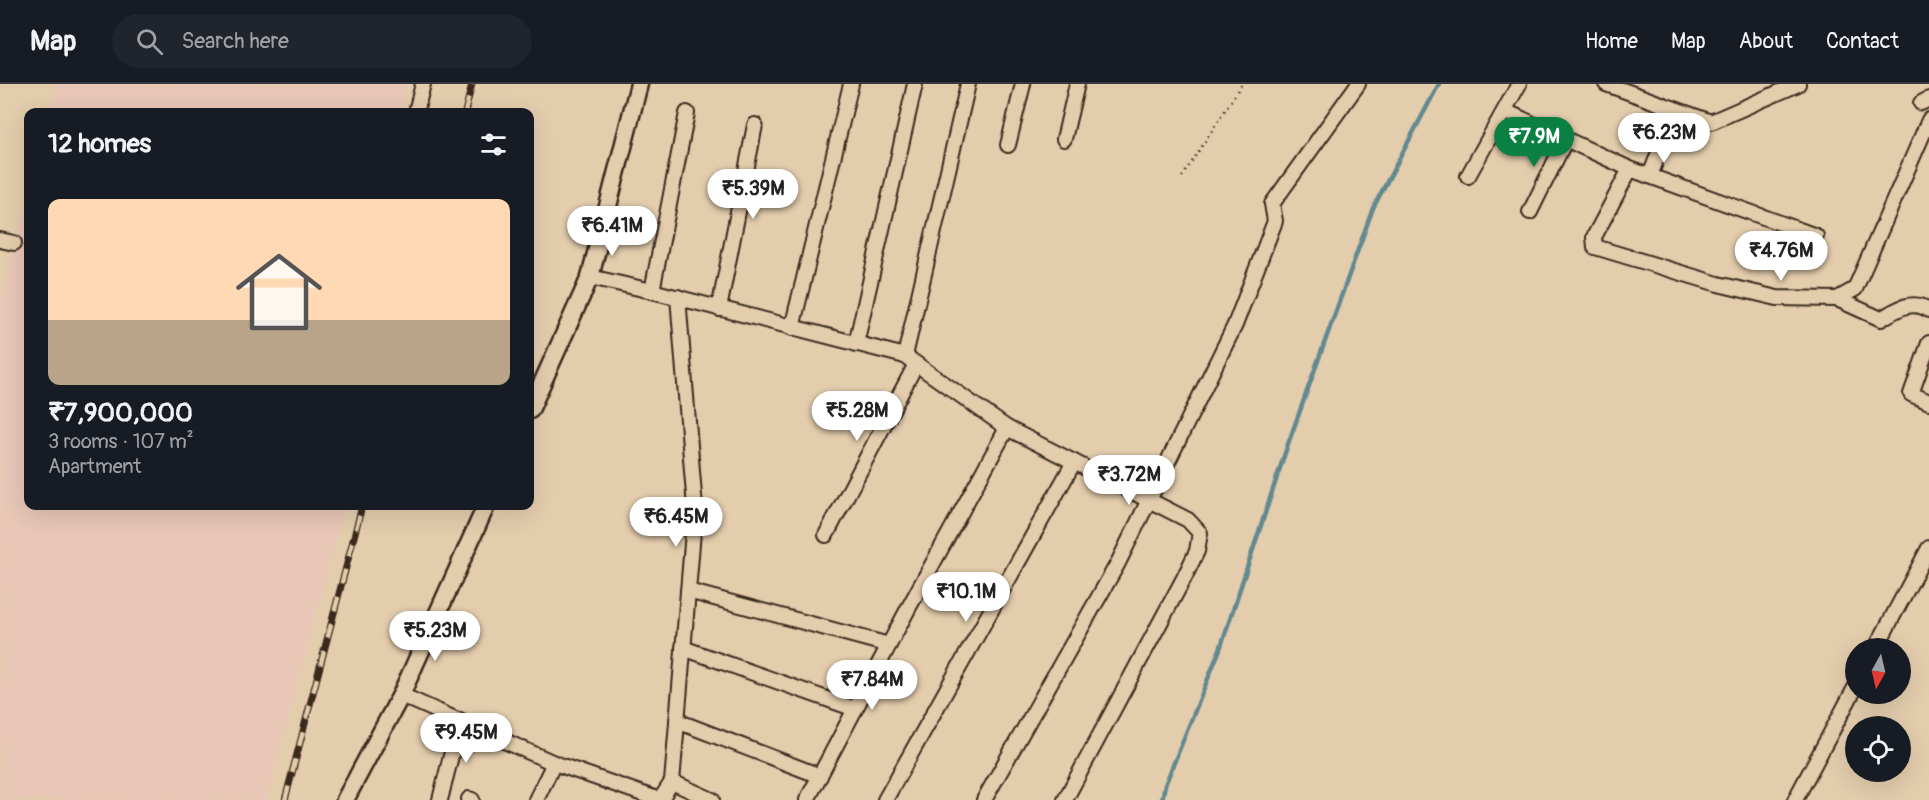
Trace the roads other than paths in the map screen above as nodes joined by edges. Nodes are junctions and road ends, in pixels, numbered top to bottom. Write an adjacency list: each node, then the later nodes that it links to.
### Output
1 (423, 84): 12 (street)
2 (639, 84): 26 (street)
3 (851, 84): 32 (street)
4 (915, 84): 34 (street)
5 (968, 84): 35 (street)
6 (1023, 84): 20 (street)
7 (1077, 84): 18 (street)
8 (1358, 84): 41 (street)
9 (1519, 84): 14 (street)
10 (1606, 84): 13 (street)
11 (1798, 84): 13 (street)
12 (417, 108)
13 (1675, 110): 23 (street)
14 (1505, 111): 19 (street); 22 (street)
15 (687, 113): 27 (street)
16 (1929, 120): 29 (street)
17 (755, 125): 30 (street)
18 (1064, 139)
19 (1566, 139): 21 (street); 24 (street)
20 (1008, 145)
21 (1630, 169): 23 (street); 29 (street)
22 (1468, 176)
23 (1650, 176): 25 (street)
24 (1530, 212)
25 (1816, 236)
26 (590, 277): 27 (street); 37 (street)
27 (652, 291): 28 (street)
28 (678, 297): 30 (street); 45 (street)
29 (1837, 298): 31 (street)
30 (719, 309): 32 (street)
31 (1929, 310)
32 (792, 328): 34 (street)
33 (1929, 343): 38 (street)
34 (856, 344): 35 (street)
35 (905, 356): 36 (street)
36 (916, 364): 39 (street); 43 (street)
37 (534, 401)
38 (1929, 402)
39 (1007, 428): 40 (street); 47 (street)
40 (1074, 462): 41 (street); 63 (street)
41 (1149, 501): 64 (street); 65 (street)
42 (484, 510): 49 (street)
43 (826, 535)
44 (1929, 548): 46 (street)
45 (688, 591): 47 (street); 48 (street)
46 (1881, 638)
47 (889, 645): 51 (street)
48 (683, 648): 51 (street); 53 (street)
49 (401, 695): 52 (street); 57 (street)
50 (1846, 704): 66 (street)
51 (855, 710): 55 (street)
52 (460, 720): 54 (street); 58 (street)
53 (677, 722): 55 (street); 56 (street)
54 (554, 764): 59 (street); 60 (street)
55 (820, 776): 62 (street)
56 (672, 782): 60 (street); 61 (street)
57 (345, 800)
58 (440, 800)
59 (536, 800)
60 (660, 800)
61 (712, 800)
62 (809, 800)
63 (885, 800)
64 (984, 800)
65 (1065, 800)
66 (1795, 800)

